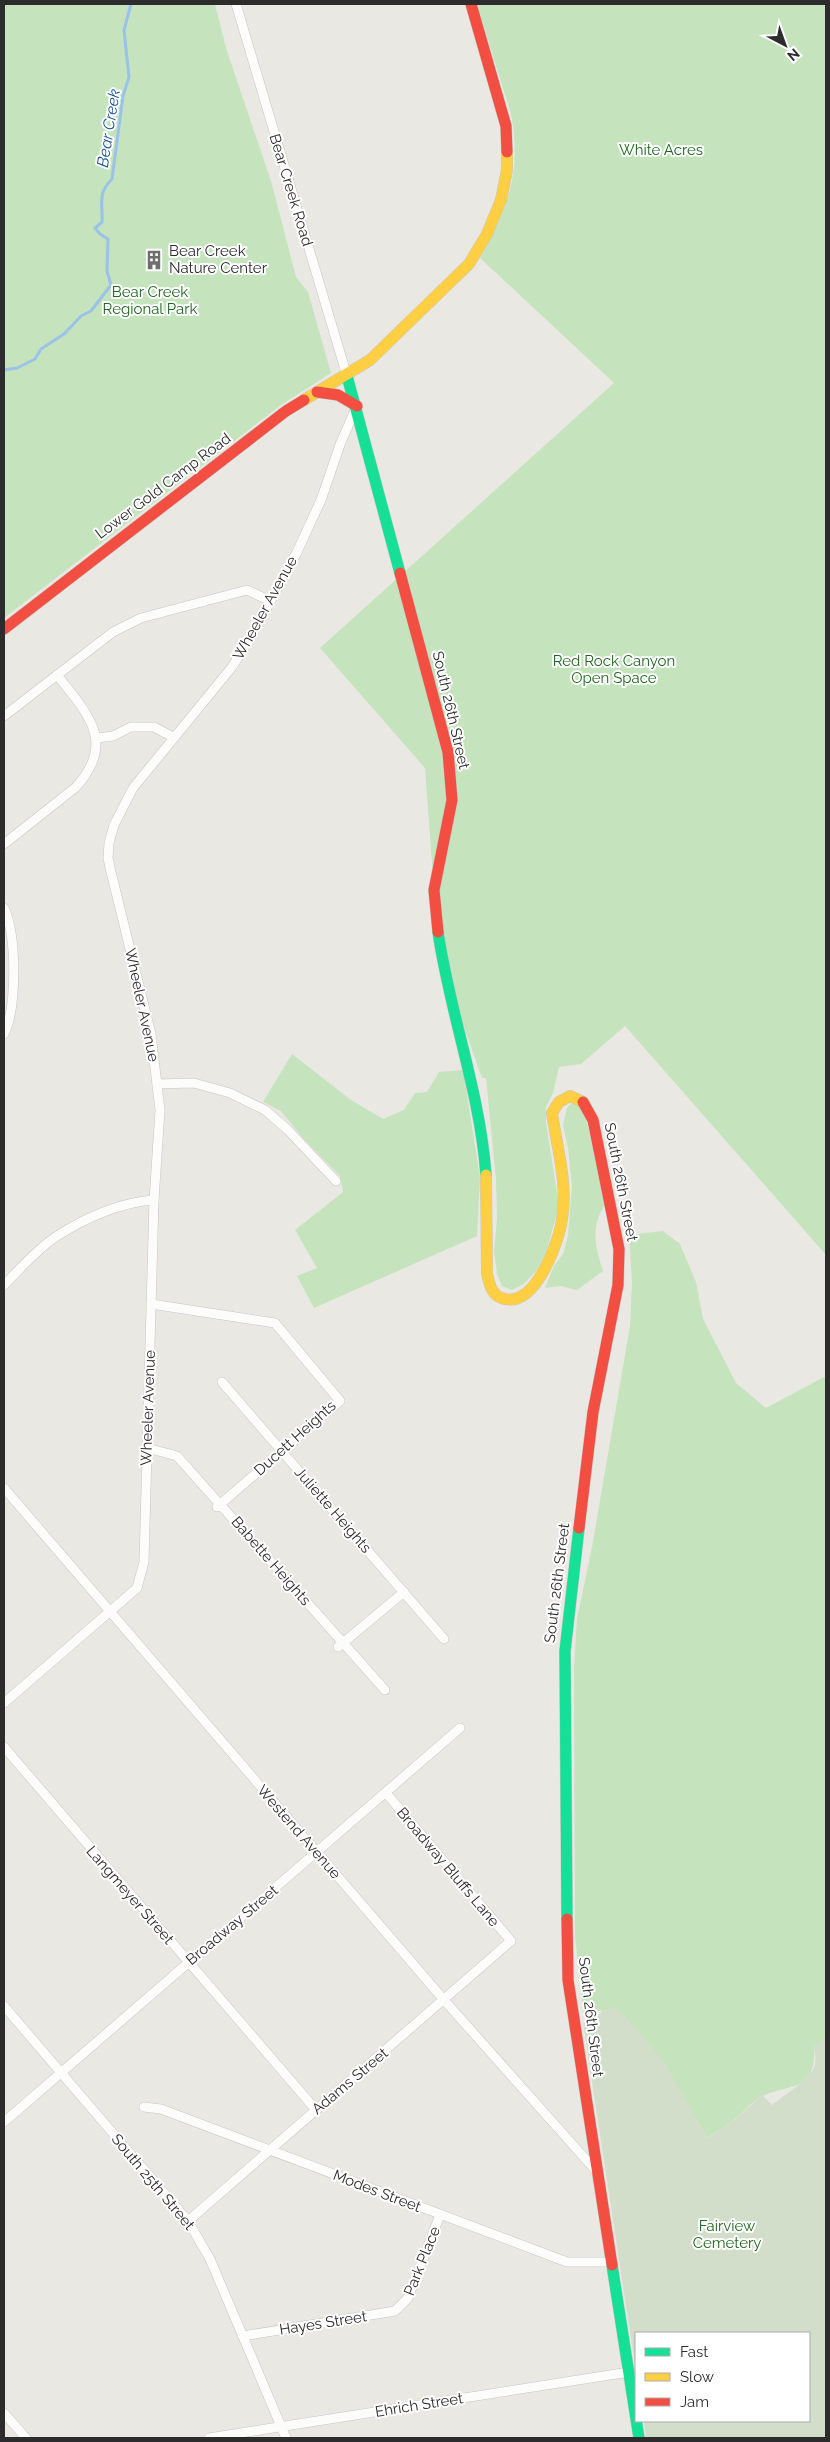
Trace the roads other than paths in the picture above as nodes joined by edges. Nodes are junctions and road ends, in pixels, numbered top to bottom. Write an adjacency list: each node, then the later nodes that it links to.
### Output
1 (236, 4): 3 (street, Bear Creek Road)
2 (471, 4): 3 (street, Lower Gold Camp Road)
3 (347, 376): 4 (street, Lower Gold Camp Road); 5 (street, South 26th Street)
4 (314, 393): 5 (street); 7 (street, Lower Gold Camp Road)
5 (356, 406): 6 (street, Wheeler Avenue); 44 (street, South 26th Street)
6 (270, 601): 8 (street); 10 (street, Wheeler Avenue)
7 (4, 629)
8 (58, 675): 9 (street); 11 (street)
9 (4, 716)
10 (173, 737): 11 (street); 15 (street, Wheeler Avenue)
11 (97, 738): 12 (street)
12 (4, 844)
13 (4, 908): 14 (street)
14 (4, 1034)
15 (157, 1084): 16 (street); 17 (street, Wheeler Avenue)
16 (336, 1181)
17 (154, 1200): 18 (street); 19 (street, Wheeler Avenue)
18 (4, 1285)
19 (151, 1304): 21 (street, Wheeler Avenue); 22 (street, Ducett Heights)
20 (222, 1382): 22 (street, Juliette Heights)
21 (147, 1448): 24 (street, Babette Heights); 26 (street, Wheeler Avenue)
22 (282, 1451): 24 (street, Ducett Heights); 25 (street, Juliette Heights)
23 (4, 1488): 26 (street, Westend Avenue)
24 (219, 1506): 28 (street, Babette Heights)
25 (404, 1592): 27 (street, Juliette Heights); 28 (street)
26 (110, 1612): 30 (street, Wheeler Avenue); 34 (street, Westend Avenue)
27 (444, 1639)
28 (341, 1645): 29 (street, Babette Heights)
29 (385, 1690)
30 (4, 1703)
31 (460, 1728): 33 (street, Broadway Street)
32 (4, 1747): 36 (street, Langmeyer Street)
33 (386, 1793): 34 (street, Broadway Street); 35 (street, Broadway Bluffs Lane)
34 (318, 1853): 36 (street, Broadway Street); 37 (street, Westend Avenue)
35 (511, 1941): 37 (street, Adams Street)
36 (188, 1961): 39 (street, Broadway Street); 41 (street, Langmeyer Street)
37 (444, 2000): 41 (street, Adams Street); 44 (street, Westend Avenue)
38 (4, 2006): 39 (street, South 25th Street)
39 (61, 2072): 42 (street, Broadway Street); 46 (street, South 25th Street)
40 (144, 2107): 43 (street, Modes Street)
41 (316, 2110): 43 (street, Adams Street)
42 (4, 2122)
43 (269, 2149): 45 (street, Modes Street); 46 (street, Adams Street)
44 (598, 2173): 47 (street, South 26th Street)
45 (440, 2215): 47 (street, Modes Street); 48 (street, Park Place)
46 (188, 2221): 49 (street, South 25th Street)
47 (611, 2262): 50 (street, South 26th Street)
48 (402, 2305): 49 (street, Hayes Street)
49 (243, 2336): 54 (street, South 25th Street)
50 (629, 2372): 51 (street, South 26th Street); 54 (street, Ehrich Street)
51 (635, 2412)
52 (4, 2413): 55 (street)
53 (637, 2422): 58 (street, South 26th Street)
54 (281, 2427): 56 (street, Ehrich Street); 57 (street, South 25th Street)
55 (26, 2438)
56 (209, 2438)
57 (286, 2438)
58 (639, 2438)

